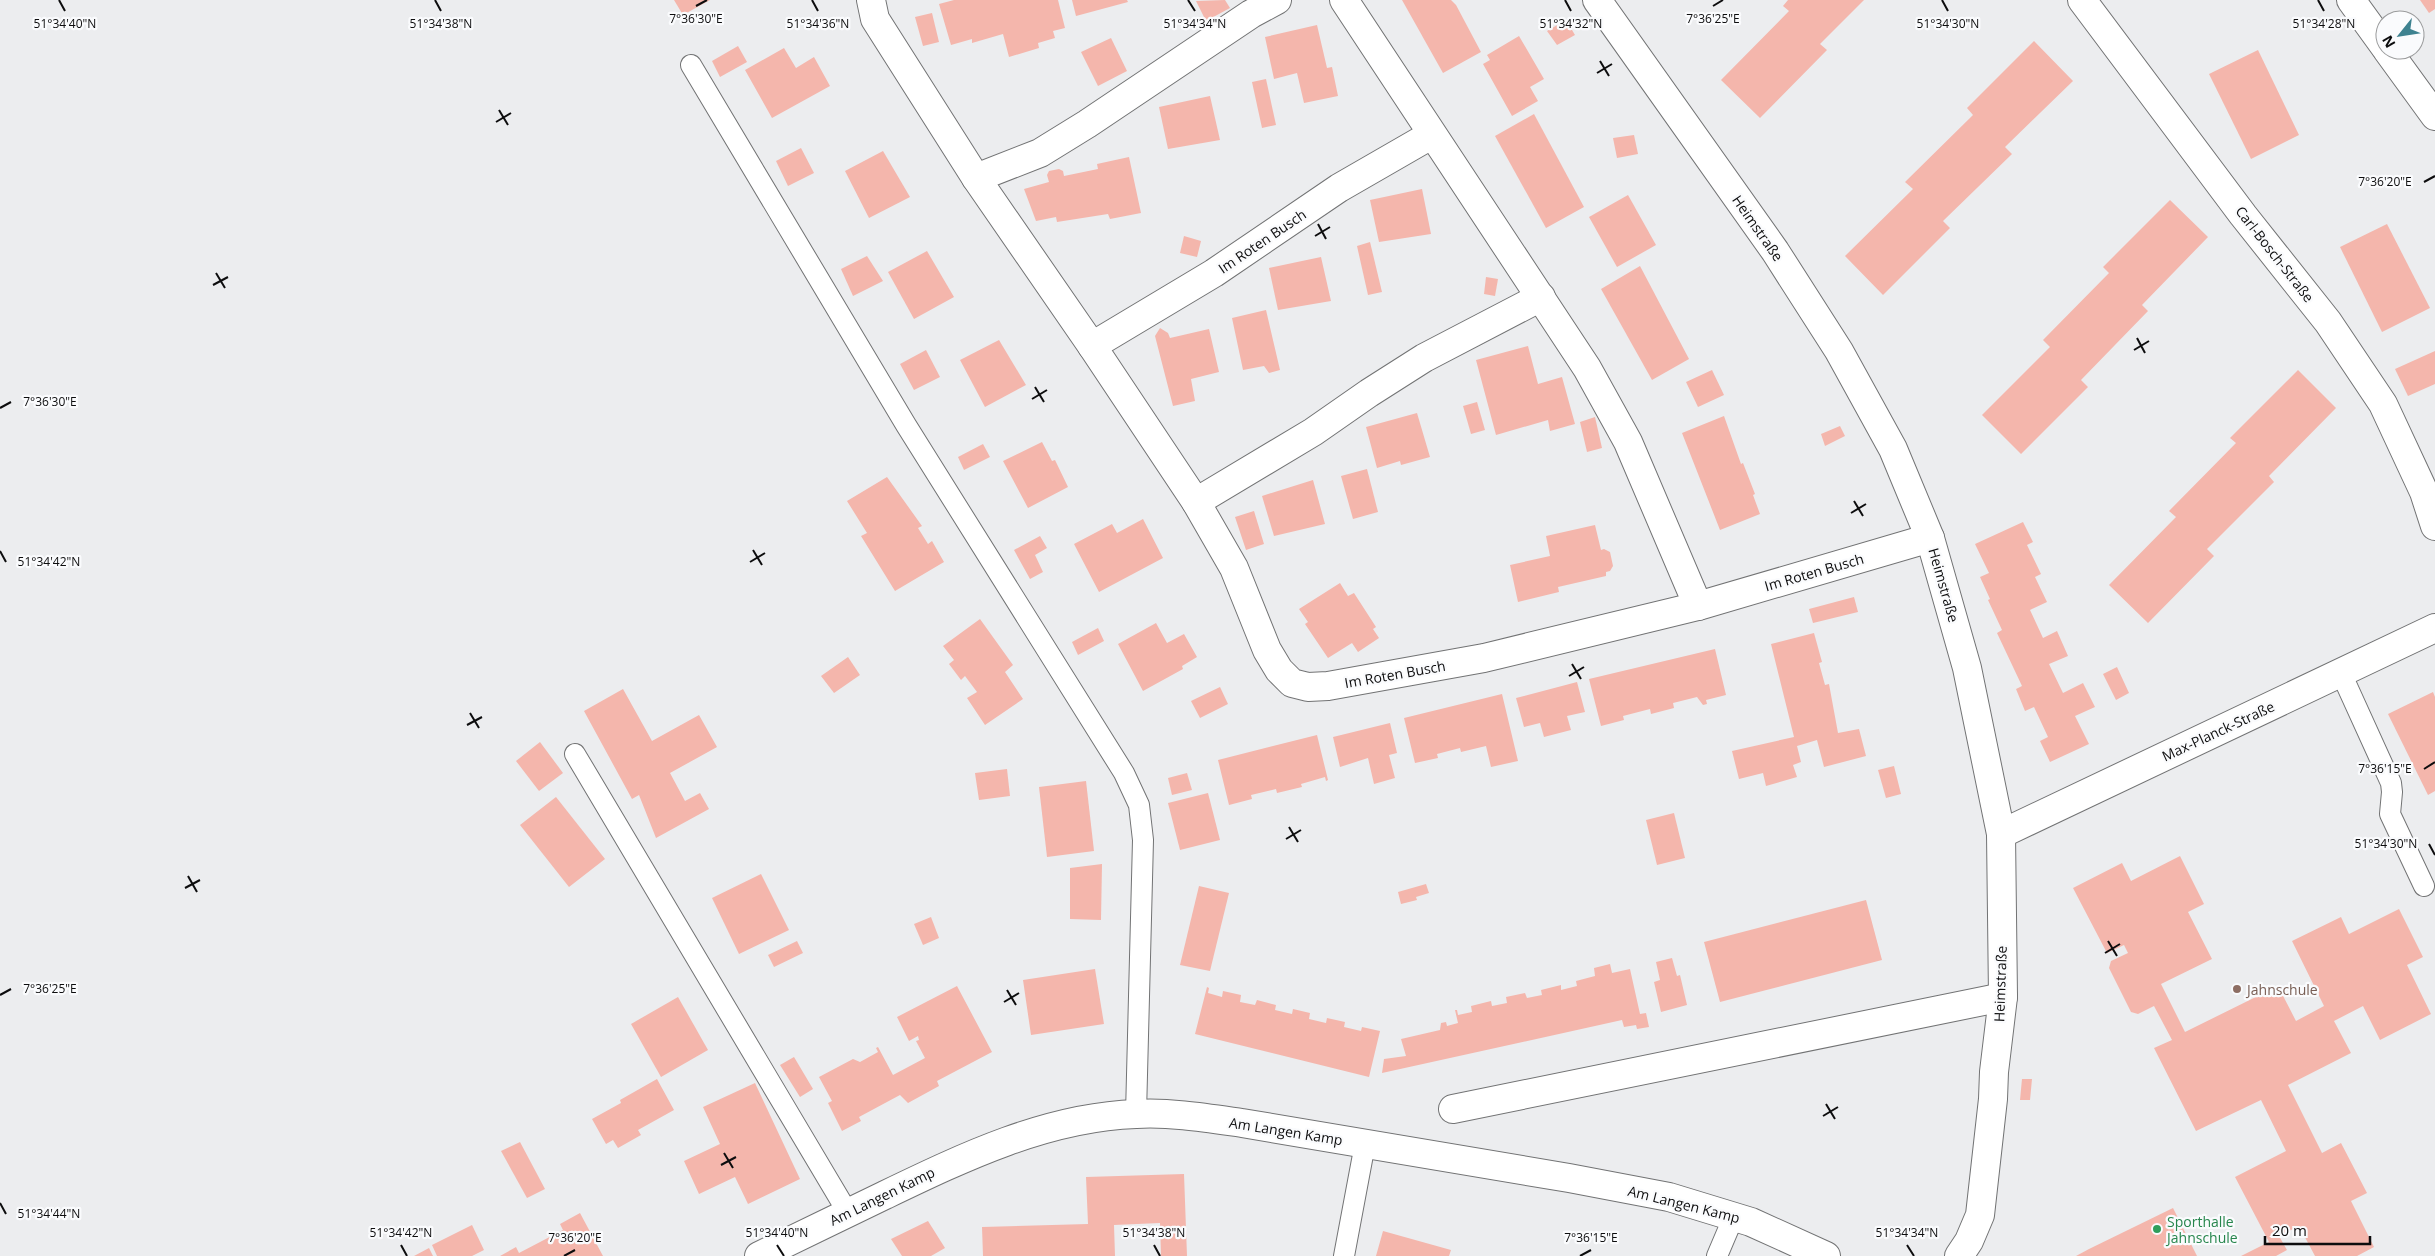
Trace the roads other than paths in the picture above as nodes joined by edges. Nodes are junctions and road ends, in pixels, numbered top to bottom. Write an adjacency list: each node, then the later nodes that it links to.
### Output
1 (871, 0): 12 (street, Im Roten Busch)
2 (1277, 0): 12 (street)
3 (1344, 0): 11 (street)
4 (1597, 0): 17 (street, Heimstraße)
5 (2082, 0): 16 (street, Carl-Bosch-Straße)
6 (2351, 0): 7 (street)
7 (2375, 33)
8 (2395, 60): 10 (street)
9 (690, 65): 26 (lane)
10 (2435, 116)
11 (1431, 135): 13 (street); 14 (street, Im Roten Busch)
12 (976, 178): 14 (street, Im Roten Busch)
13 (1541, 297): 15 (street); 18 (street)
14 (1092, 346): 15 (street, Im Roten Busch)
15 (1196, 502): 18 (street, Im Roten Busch)
16 (2435, 526)
17 (1930, 538): 18 (street, Im Roten Busch); 22 (street, Heimstraße)
18 (1698, 606)
19 (2435, 628): 20 (street, Max-Planck-Straße)
20 (2341, 673): 22 (street, Max-Planck-Straße); 23 (lane)
21 (574, 754): 28 (lane)
22 (2002, 834): 24 (street, Heimstraße)
23 (2424, 886)
24 (2003, 997): 25 (street); 34 (street, Heimstraße)
25 (1453, 1109)
26 (1136, 1114): 27 (street, Am Langen Kamp); 28 (street, Am Langen Kamp)
27 (1365, 1144): 29 (street, Am Langen Kamp); 31 (lane)
28 (848, 1213): 30 (street, Am Langen Kamp)
29 (1734, 1216): 32 (lane); 33 (street, Am Langen Kamp)
30 (759, 1256)
31 (1344, 1256)
32 (1717, 1256)
33 (1826, 1256)
34 (1959, 1256)

